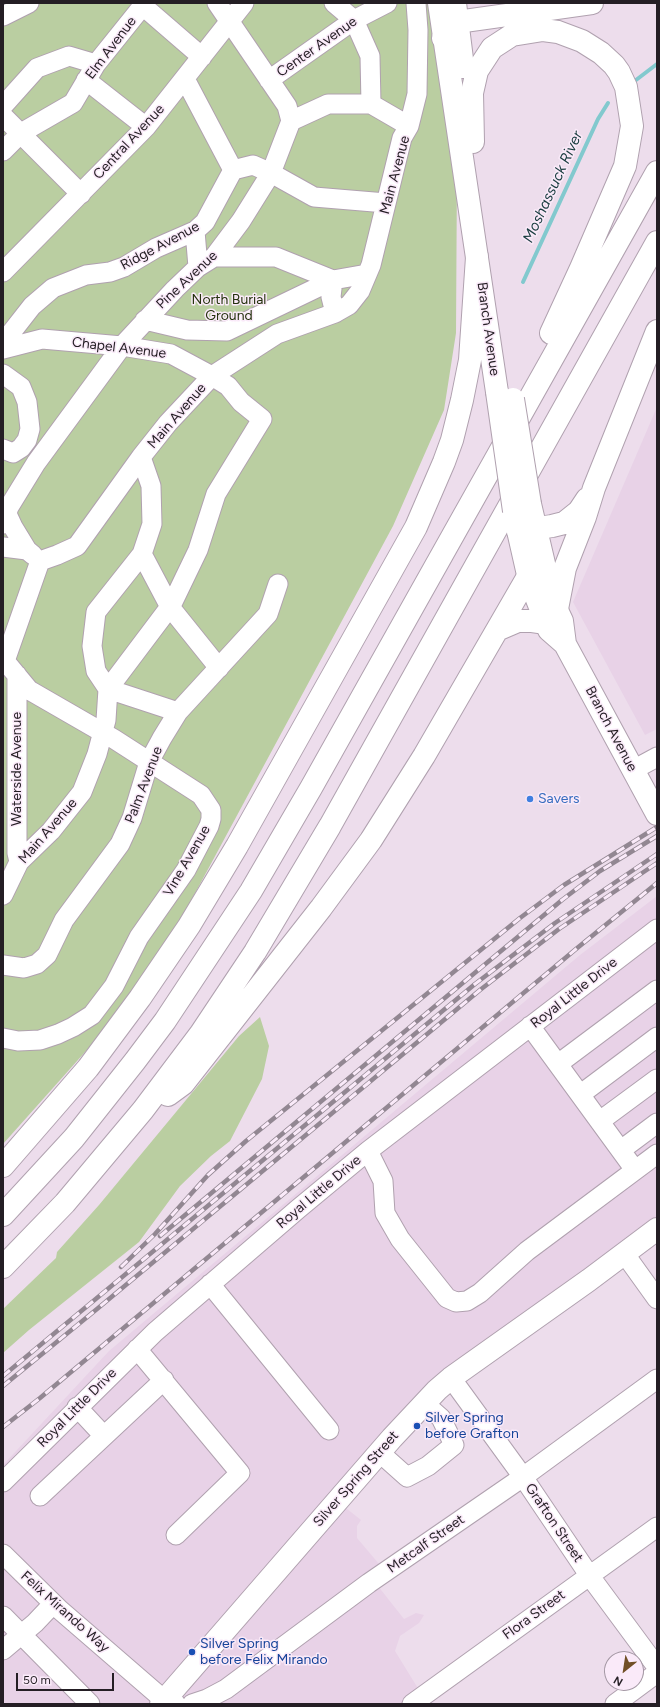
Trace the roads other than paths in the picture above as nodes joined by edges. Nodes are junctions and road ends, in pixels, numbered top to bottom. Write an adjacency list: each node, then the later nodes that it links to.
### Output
1 (29, 3): 10 (street)
2 (217, 3): 13 (street)
3 (244, 3): 13 (street, Central Avenue)
4 (334, 3): 11 (street)
5 (387, 3): 11 (street, Center Avenue)
6 (416, 3): 23 (street, Main Avenue)
7 (439, 3): 12 (main road, Branch Avenue)
8 (592, 3): 12 (main road)
9 (144, 4): 14 (street); 15 (street, Elm Avenue)
10 (3, 16)
11 (354, 20): 18 (street, Center Avenue); 19 (street)
12 (452, 21): 26 (main road, Branch Avenue); 37 (main road, Branch Avenue)
13 (230, 22): 14 (street, Central Avenue); 18 (street)
14 (202, 57): 16 (street, Central Avenue)
15 (96, 64): 17 (street, Elm Avenue); 20 (street)
16 (185, 78): 24 (street, Central Avenue); 28 (street)
17 (86, 80): 24 (street); 25 (street, Elm Avenue)
18 (269, 80): 22 (street)
19 (371, 104): 22 (street); 23 (street)
20 (3, 106)
21 (3, 116): 25 (street)
22 (291, 121): 30 (street, Pine Avenue)
23 (409, 126): 32 (street, Main Avenue)
24 (146, 127): 31 (street, Central Avenue)
25 (21, 133): 27 (street, Elm Avenue); 31 (street)
26 (473, 142): 50 (main road, Branch Avenue); 53 (main road)
27 (3, 151)
28 (233, 170): 30 (street); 34 (street, Ridge Avenue)
29 (657, 172): 53 (main road)
30 (271, 173): 32 (street); 33 (street, Pine Avenue)
31 (81, 194): 39 (street, Central Avenue)
32 (386, 203): 40 (street, Main Avenue)
33 (241, 222): 34 (street); 36 (street, Pine Avenue)
34 (200, 226): 38 (street); 45 (street, Ridge Avenue)
35 (657, 242): 86 (main road)
36 (214, 257): 38 (street, Pine Avenue); 41 (street)
37 (477, 257): 50 (main road, Branch Avenue); 92 (main road)
38 (198, 267): 43 (street, Pine Avenue)
39 (3, 272)
40 (367, 274): 41 (street); 42 (street, Main Avenue)
41 (333, 280): 42 (street); 43 (street)
42 (335, 313): 49 (street, Main Avenue)
43 (146, 320): 46 (street, Pine Avenue)
44 (657, 331): 54 (main road)
45 (3, 340)
46 (122, 346): 47 (street, Chapel Avenue); 49 (street, Chapel Avenue); 55 (street, Pine Avenue)
47 (3, 349)
48 (3, 374): 51 (street)
49 (212, 376): 52 (street, Main Avenue); 63 (street, Chapel Avenue)
50 (504, 389): 56 (main road, Branch Avenue, bridge)
51 (3, 449)
52 (141, 457): 58 (street, Main Avenue); 60 (street)
53 (493, 464): 94 (main road)
54 (594, 488): 56 (main road); 64 (main road)
55 (4, 517): 60 (street)
56 (524, 518): 59 (main road, Branch Avenue); 61 (main road, Branch Avenue)
57 (3, 547): 60 (street)
58 (142, 554): 63 (street); 68 (street, Main Avenue)
59 (541, 554): 61 (main road); 64 (main road, Branch Avenue)
60 (33, 555): 66 (street, Waterside Avenue)
61 (528, 576): 64 (main road, Branch Avenue); 65 (main road)
62 (278, 584): 67 (street, Palm Avenue)
63 (170, 607): 67 (street); 68 (street)
64 (551, 616): 65 (main road); 73 (main road, Branch Avenue)
65 (497, 630): 86 (main road)
66 (8, 666): 70 (street, Vine Avenue); 75 (street, Waterside Avenue)
67 (219, 668): 69 (street, Palm Avenue)
68 (108, 689): 69 (street); 70 (street, Main Avenue)
69 (178, 712): 72 (street, Palm Avenue)
70 (102, 732): 72 (street, Vine Avenue); 75 (street, Main Avenue)
71 (657, 757): 73 (street)
72 (149, 762): 78 (street, Palm Avenue); 82 (street, Vine Avenue)
73 (633, 770): 74 (main road, Branch Avenue)
74 (656, 811)
75 (13, 855): 76 (street, Main Avenue)
76 (3, 894)
77 (657, 929): 80 (street, Royal Little Drive)
78 (3, 965)
79 (657, 990): 83 (street)
80 (530, 1026): 83 (street); 90 (street, Royal Little Drive)
81 (657, 1037): 85 (street)
82 (3, 1038)
83 (558, 1064): 85 (street)
84 (657, 1079): 87 (street)
85 (580, 1094): 87 (street)
86 (137, 1118): 97 (main road)
87 (600, 1122): 89 (street)
88 (657, 1122): 89 (street)
89 (621, 1150): 93 (street)
90 (368, 1152): 93 (street); 98 (street, Royal Little Drive)
91 (657, 1154): 93 (street)
92 (3, 1166)
93 (636, 1170)
94 (3, 1215)
95 (657, 1229): 96 (main road, Silver Spring Street)
96 (624, 1253): 99 (street); 101 (main road, Silver Spring Street)
97 (3, 1268)
98 (210, 1284): 100 (street, Royal Little Drive); 106 (street)
99 (657, 1299)
100 (137, 1349): 103 (street); 105 (street, Royal Little Drive)
101 (451, 1378): 104 (main road, Silver Spring Street); 109 (street, Grafton Street)
102 (657, 1378): 109 (street, Metcalf Street)
103 (164, 1380): 107 (street); 113 (street)
104 (424, 1403): 108 (main road, Silver Spring Street); 108 (street)
105 (77, 1407): 107 (street); 110 (street, Royal Little Drive)
106 (328, 1430)
107 (104, 1436): 111 (street)
108 (379, 1452): 122 (main road, Silver Spring Street)
109 (523, 1477): 115 (street, Grafton Street); 124 (street, Metcalf Street)
110 (3, 1482)
111 (40, 1496)
112 (657, 1527): 115 (street, Flora Street)
113 (176, 1535)
114 (3, 1554): 116 (street, Felix Mirando Way)
115 (589, 1575): 120 (street, Grafton Street); 125 (street, Flora Street)
116 (53, 1604): 118 (street); 122 (street, Felix Mirando Way)
117 (3, 1616): 118 (street)
118 (22, 1635): 119 (street); 123 (street)
119 (3, 1650)
120 (657, 1667)
121 (657, 1673): 126 (street)
122 (167, 1703)
123 (90, 1704)
124 (192, 1704)
125 (412, 1704)
126 (615, 1704)

